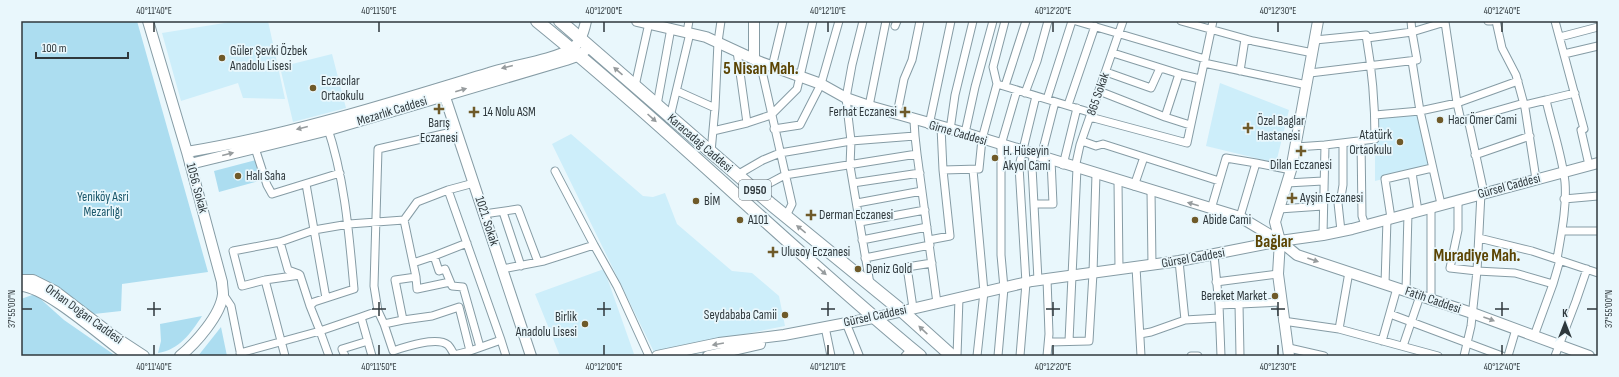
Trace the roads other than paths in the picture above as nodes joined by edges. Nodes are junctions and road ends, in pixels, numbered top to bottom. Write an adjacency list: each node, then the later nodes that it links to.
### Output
1 (148, 21): 117 (street, 1056. Sokak)
2 (537, 21): 48 (highway, Karacadağ Caddesi / D950)
3 (561, 21): 4 (street); 44 (highway, Karacadağ Caddesi / D950)
4 (568, 21)
5 (586, 21): 44 (street)
6 (637, 21): 32 (street, Girne Caddesi)
7 (689, 21): 37 (street)
8 (722, 21): 45 (street)
9 (754, 21): 52 (street)
10 (783, 21): 55 (street)
11 (813, 21): 62 (street)
12 (839, 21): 65 (street)
13 (863, 21): 77 (street)
14 (886, 21): 85 (street)
15 (920, 21): 89 (street)
16 (951, 21): 98 (street)
17 (973, 21): 102 (street)
18 (993, 21): 105 (street)
19 (1005, 21): 66 (street)
20 (1026, 21): 69 (street)
21 (1048, 21): 74 (street)
22 (1072, 21): 78 (street)
23 (1076, 21): 33 (street)
24 (1123, 21): 39 (street, 865 Sokak)
25 (1181, 21): 36 (street)
26 (1213, 21): 36 (street)
27 (1318, 21): 43 (street)
28 (1411, 21): 38 (street)
29 (1496, 21): 64 (street)
30 (1555, 21): 40 (street)
31 (1445, 22): 38 (street); 81 (street)
32 (649, 23): 35 (street, Girne Caddesi); 68 (street)
33 (1093, 24): 39 (street); 84 (street)
34 (1598, 27): 40 (street)
35 (671, 28): 37 (street, Girne Caddesi); 83 (street)
36 (1210, 30): 42 (street); 53 (street)
37 (688, 32): 45 (street, Girne Caddesi); 72 (street)
38 (1412, 32): 41 (street); 54 (street)
39 (1119, 33): 49 (street, 865 Sokak); 53 (street)
40 (1560, 37): 51 (street)
41 (1367, 38): 43 (street); 56 (street)
42 (1245, 39): 50 (street); 58 (street)
43 (1315, 40): 50 (street)
44 (585, 42): 48 (street, Mezarlık Caddesi); 68 (highway, Karacadağ Caddesi / D950, one-way to 44)
45 (718, 42): 47 (street, Girne Caddesi); 86 (street)
46 (1598, 46): 51 (street)
47 (738, 51): 52 (street, Girne Caddesi); 97 (street)
48 (576, 52): 71 (street, Mezarlık Caddesi); 241 (highway, Karacadağ Caddesi / D950, one-way to 241)
49 (1113, 52): 57 (street); 59 (street, 865 Sokak)
50 (1313, 53): 61 (street)
51 (1564, 54): 75 (street)
52 (757, 61): 55 (street, Girne Caddesi); 90 (street)
53 (1204, 61): 58 (street); 63 (street)
54 (1412, 61): 56 (street); 88 (street)
55 (772, 67): 62 (street, Girne Caddesi)
56 (1371, 67): 61 (street); 92 (street)
57 (1160, 68): 59 (street); 60 (street)
58 (1240, 71): 67 (street)
59 (1106, 72): 73 (street, 865 Sokak)
60 (1179, 74): 63 (street); 94 (street)
61 (1310, 74): 67 (street)
62 (800, 77): 65 (street, Girne Caddesi); 90 (street)
63 (1200, 79): 99 (street)
64 (1518, 81): 81 (street); 82 (street)
65 (821, 84): 77 (street, Girne Caddesi); 101 (street)
66 (996, 84): 69 (street); 108 (street)
67 (1307, 85): 115 (street)
68 (635, 86): 83 (highway, Karacadağ Caddesi / D950)
69 (1005, 86): 70 (street)
70 (1017, 90): 74 (street); 114 (street)
71 (443, 91): 100 (street, Mezarlık Caddesi); 103 (street, 1021. Sokak)
72 (677, 91): 86 (street); 93 (street)
73 (1099, 91): 91 (street, 865 Sokak); 94 (street)
74 (1025, 93): 76 (street)
75 (1575, 93): 79 (street); 128 (street)
76 (1036, 96): 78 (street); 119 (street)
77 (846, 98): 85 (street, Girne Caddesi); 110 (street)
78 (1047, 99): 80 (street)
79 (1546, 100): 82 (street); 136 (street)
80 (1055, 102): 84 (street); 124 (street)
81 (1457, 103): 88 (street); 95 (street)
82 (1524, 104): 95 (street); 107 (street)
83 (657, 105): 93 (highway, Karacadağ Caddesi / D950)
84 (1068, 105): 87 (street)
85 (869, 106): 89 (street, Girne Caddesi)
86 (715, 108): 104 (street)
87 (1077, 108): 91 (street); 127 (street)
88 (1420, 111): 92 (street); 131 (street)
89 (896, 114): 96 (street, Girne Caddesi)
90 (770, 115): 97 (street); 101 (street)
91 (1091, 115): 99 (street); 111 (street, 865 Sokak)
92 (1375, 115): 109 (street)
93 (670, 117): 118 (highway, Karacadağ Caddesi / D950)
94 (1165, 118): 99 (street)
95 (1468, 119): 122 (street)
96 (914, 120): 98 (street, Girne Caddesi); 106 (street)
97 (747, 123): 104 (street)
98 (929, 124): 102 (street, Girne Caddesi)
99 (1190, 125)
100 (327, 126): 116 (street, Mezarlık Caddesi); 117 (street, Mezarlık Caddesi, one-way to 117); 137 (street)
101 (774, 129): 120 (street)
102 (945, 129): 105 (street, Girne Caddesi); 132 (street)
103 (456, 131): 147 (street, 1021. Sokak); 174 (street)
104 (713, 131): 118 (street)
105 (966, 133): 108 (street, Girne Caddesi)
106 (915, 136): 110 (street); 121 (street)
107 (1530, 136): 122 (street); 143 (street)
108 (982, 139): 114 (street, Girne Caddesi); 133 (street)
109 (1361, 140): 112 (street); 177 (street)
110 (851, 141): 120 (street); 129 (street)
111 (1082, 141): 123 (street); 130 (street, 865 Sokak)
112 (1344, 143): 113 (street); 180 (street)
113 (1325, 144): 115 (street); 146 (street)
114 (1001, 145): 119 (street, Girne Caddesi); 223 (street)
115 (1296, 147): 134 (street)
116 (256, 148): 126 (street, Mezarlık Caddesi, one-way to 116); 150 (street)
117 (187, 152): 126 (street, 1056. Sokak)
118 (711, 152): 140 (highway, Karacadağ Caddesi / D950)
119 (1022, 152): 124 (street, Girne Caddesi); 218 (street)
120 (780, 153): 140 (street); 142 (street)
121 (917, 154): 129 (street); 138 (street)
122 (1476, 155): 156 (street)
123 (1144, 157): 145 (street); 151 (street)
124 (1042, 158): 127 (street, Girne Caddesi); 161 (street); 161 (street)
125 (1256, 163): 134 (street); 145 (street); 171 (street)
126 (190, 164): 226 (street, 1056. Sokak)
127 (1063, 164): 130 (street, Girne Caddesi)
128 (1594, 164): 136 (street, Gürsel Caddesi)
129 (850, 166): 142 (street); 148 (street)
130 (1076, 168): 141 (street, Girne Caddesi); 211 (street, 865 Sokak)
131 (1432, 168): 139 (street); 163 (street)
132 (943, 170): 133 (street); 189 (street)
133 (973, 170): 225 (street)
134 (1291, 170): 149 (street)
135 (555, 171): 190 (street)
136 (1563, 172): 143 (street, Gürsel Caddesi); 158 (street)
137 (340, 173): 150 (street); 176 (street)
138 (920, 173): 148 (street); 154 (street)
139 (1412, 173): 168 (street); 172 (street)
140 (737, 174): 153 (highway, Karacadağ Caddesi / D950)
141 (1096, 174): 144 (street, Girne Caddesi); 207 (street)
142 (785, 175): 153 (street); 170 (street)
143 (1536, 179): 156 (street, Gürsel Caddesi)
144 (1118, 181): 151 (street, Girne Caddesi); 203 (street)
145 (1219, 181): 164 (street)
146 (1323, 181): 149 (street); 162 (street)
147 (474, 183): 152 (street); 169 (street, 1021. Sokak)
148 (853, 183): 160 (street)
149 (1287, 183): 165 (street)
150 (306, 184): 179 (street)
151 (1134, 186): 155 (street, Girne Caddesi)
152 (448, 190): 173 (street); 188 (street)
153 (755, 191): 170 (highway, Karacadağ Caddesi / D950)
154 (922, 191): 160 (street); 166 (street)
155 (1151, 191): 164 (street, Girne Caddesi, one-way to 155); 199 (street)
156 (1482, 193): 159 (street, Gürsel Caddesi); 184 (street)
157 (1598, 196): 158 (street)
158 (1564, 199): 181 (street)
159 (1458, 200): 163 (street, Gürsel Caddesi); 205 (street)
160 (856, 203): 175 (street)
161 (1034, 204): 215 (street)
162 (1323, 206): 165 (street); 183 (street)
163 (1436, 206): 168 (street, Gürsel Caddesi); 230 (street)
164 (1211, 209): 171 (street, Girne Caddesi)
165 (1279, 209): 186 (street)
166 (925, 210): 175 (street); 178 (street)
167 (503, 212): 169 (street); 196 (street); 200 (street)
168 (1413, 212): 172 (street, Gürsel Caddesi); 224 (street)
169 (484, 214): 202 (street, 1021. Sokak)
170 (786, 216): 219 (highway, Karacadağ Caddesi / D950, one-way to 170)
171 (1240, 217): 186 (street, Girne Caddesi)
172 (1389, 219): 177 (street, Gürsel Caddesi); 220 (street)
173 (404, 220): 174 (street); 197 (street)
174 (375, 222): 176 (street); 237 (street)
175 (860, 222): 185 (street)
176 (349, 224): 179 (street); 228 (street)
177 (1365, 226): 180 (street, Gürsel Caddesi)
178 (927, 227): 185 (street); 189 (street)
179 (314, 230): 187 (street); 228 (street)
180 (1341, 231): 183 (street, Gürsel Caddesi)
181 (1562, 231): 182 (street); 194 (street)
182 (1598, 231)
183 (1323, 235): 186 (street, Gürsel Caddesi)
184 (1479, 238): 194 (street); 205 (street)
185 (862, 240): 193 (street)
186 (1280, 241): 191 (street, Gürsel Caddesi); 206 (street, Fatih Caddesi, one-way to 206); 209 (street)
187 (280, 242): 210 (street); 214 (street)
188 (467, 243): 192 (street); 257 (street)
189 (929, 243): 193 (street); 198 (street)
190 (594, 245): 196 (street); 283 (street)
191 (1214, 255): 195 (street, Gürsel Caddesi); 217 (street)
192 (434, 256): 197 (street); 216 (street)
193 (865, 258): 219 (street)
194 (1558, 260): 204 (street); 221 (street)
195 (1179, 261): 199 (street, Gürsel Caddesi); 244 (street)
196 (538, 262): 200 (street)
197 (413, 263): 212 (street)
198 (932, 263): 232 (street); 236 (street)
199 (1152, 265): 201 (street, Gürsel Caddesi)
200 (521, 266): 202 (street)
201 (1136, 267): 203 (street, Gürsel Caddesi); 253 (street)
202 (502, 269): 282 (street, 1021. Sokak)
203 (1119, 269): 207 (street, Gürsel Caddesi)
204 (1586, 269): 208 (street); 263 (street)
205 (1477, 271): 221 (street); 238 (street)
206 (1349, 272): 220 (street, Fatih Caddesi); 250 (street)
207 (1093, 273): 211 (street, Gürsel Caddesi); 258 (street)
208 (1598, 273)
209 (1278, 274): 217 (street); 231 (street)
210 (300, 275): 214 (street); 235 (street)
211 (1071, 276): 215 (street, Gürsel Caddesi); 258 (street, 865 Sokak)
212 (416, 277): 216 (street); 243 (street)
213 (21, 280): 275 (street, Orhan Doğan Caddesi)
214 (265, 280): 262 (street)
215 (1043, 280): 218 (street, Gürsel Caddesi); 260 (street)
216 (450, 282): 265 (street)
217 (1216, 282): 234 (street)
218 (1026, 283): 223 (street, Gürsel Caddesi); 292 (street)
219 (870, 284): 236 (highway, Karacadağ Caddesi / D950)
220 (1385, 284): 224 (street, Fatih Caddesi)
221 (1553, 284): 255 (street)
222 (21, 286): 274 (street)
223 (1004, 288): 225 (street, Gürsel Caddesi); 291 (street)
224 (1402, 290): 227 (street, Fatih Caddesi); 239 (street)
225 (984, 292): 229 (street, Gürsel Caddesi); 290 (street)
226 (223, 294): 267 (street); 272 (street)
227 (1420, 296): 230 (street, Fatih Caddesi); 246 (street)
228 (326, 298): 235 (street)
229 (959, 298): 232 (street, Gürsel Caddesi); 289 (street)
230 (1431, 300): 238 (street, Fatih Caddesi)
231 (1280, 302): 233 (street); 245 (street)
232 (937, 303): 236 (street, Gürsel Caddesi)
233 (1239, 304): 234 (street); 298 (street)
234 (1219, 305): 242 (street)
235 (310, 306): 252 (street)
236 (908, 309): 241 (street, Gürsel Caddesi); 288 (highway, Karacadağ Caddesi / D950, one-way to 236)
237 (378, 311): 240 (street); 248 (street)
238 (1472, 313): 251 (street, Fatih Caddesi, one-way to 251); 261 (street)
239 (1390, 314): 246 (street); 259 (street)
240 (361, 317): 252 (street); 256 (street)
241 (873, 318): 247 (street, Gürsel Caddesi); 271 (highway, Karacadağ Caddesi / D950)
242 (1219, 318): 244 (street); 297 (street)
243 (404, 320): 248 (street); 266 (street)
244 (1185, 320): 253 (street)
245 (1283, 321): 250 (street); 269 (street)
246 (1412, 322): 261 (street); 264 (street)
247 (846, 323): 249 (street, Gürsel Caddesi); 287 (street)
248 (384, 324): 273 (street)
249 (825, 327): 254 (street, Gürsel Caddesi); 286 (street)
250 (1339, 329): 259 (street)
251 (1516, 329): 255 (street, Fatih Caddesi); 303 (street)
252 (320, 332): 262 (street); 278 (street)
253 (1140, 334): 294 (street)
254 (784, 335): 268 (street); 284 (street, one-way to 284)
255 (1534, 336): 263 (street, Fatih Caddesi)
256 (368, 340): 279 (street); 280 (street)
257 (501, 340): 265 (street); 281 (street)
258 (1069, 341): 260 (street)
259 (1382, 341): 264 (street)
260 (1049, 342): 293 (street)
261 (1467, 342): 301 (street); 302 (street)
262 (281, 343): 270 (street); 277 (street)
263 (1558, 345): 304 (street); 305 (street, Fatih Caddesi)
264 (1402, 346): 300 (street)
265 (480, 347): 266 (street)
266 (470, 351): 273 (street)
267 (188, 352): 276 (street)
268 (738, 352): 285 (street)
269 (1289, 352): 299 (street)
270 (258, 353): 272 (street)
271 (912, 354)
272 (240, 355)
273 (454, 355)
274 (128, 356)
275 (144, 356)
276 (180, 356)
277 (285, 356)
278 (329, 356)
279 (345, 356)
280 (372, 356)
281 (506, 356)
282 (531, 356)
283 (649, 356)
284 (657, 356)
285 (712, 356)
286 (831, 356)
287 (858, 356)
288 (952, 356)
289 (956, 356)
290 (977, 356)
291 (998, 356)
292 (1020, 356)
293 (1048, 356)
294 (1141, 356)
295 (1191, 356): 296 (street)
296 (1198, 356)
297 (1221, 356)
298 (1240, 356)
299 (1324, 356)
300 (1438, 356)
301 (1464, 356)
302 (1502, 356)
303 (1508, 356)
304 (1555, 356)
305 (1589, 356)

